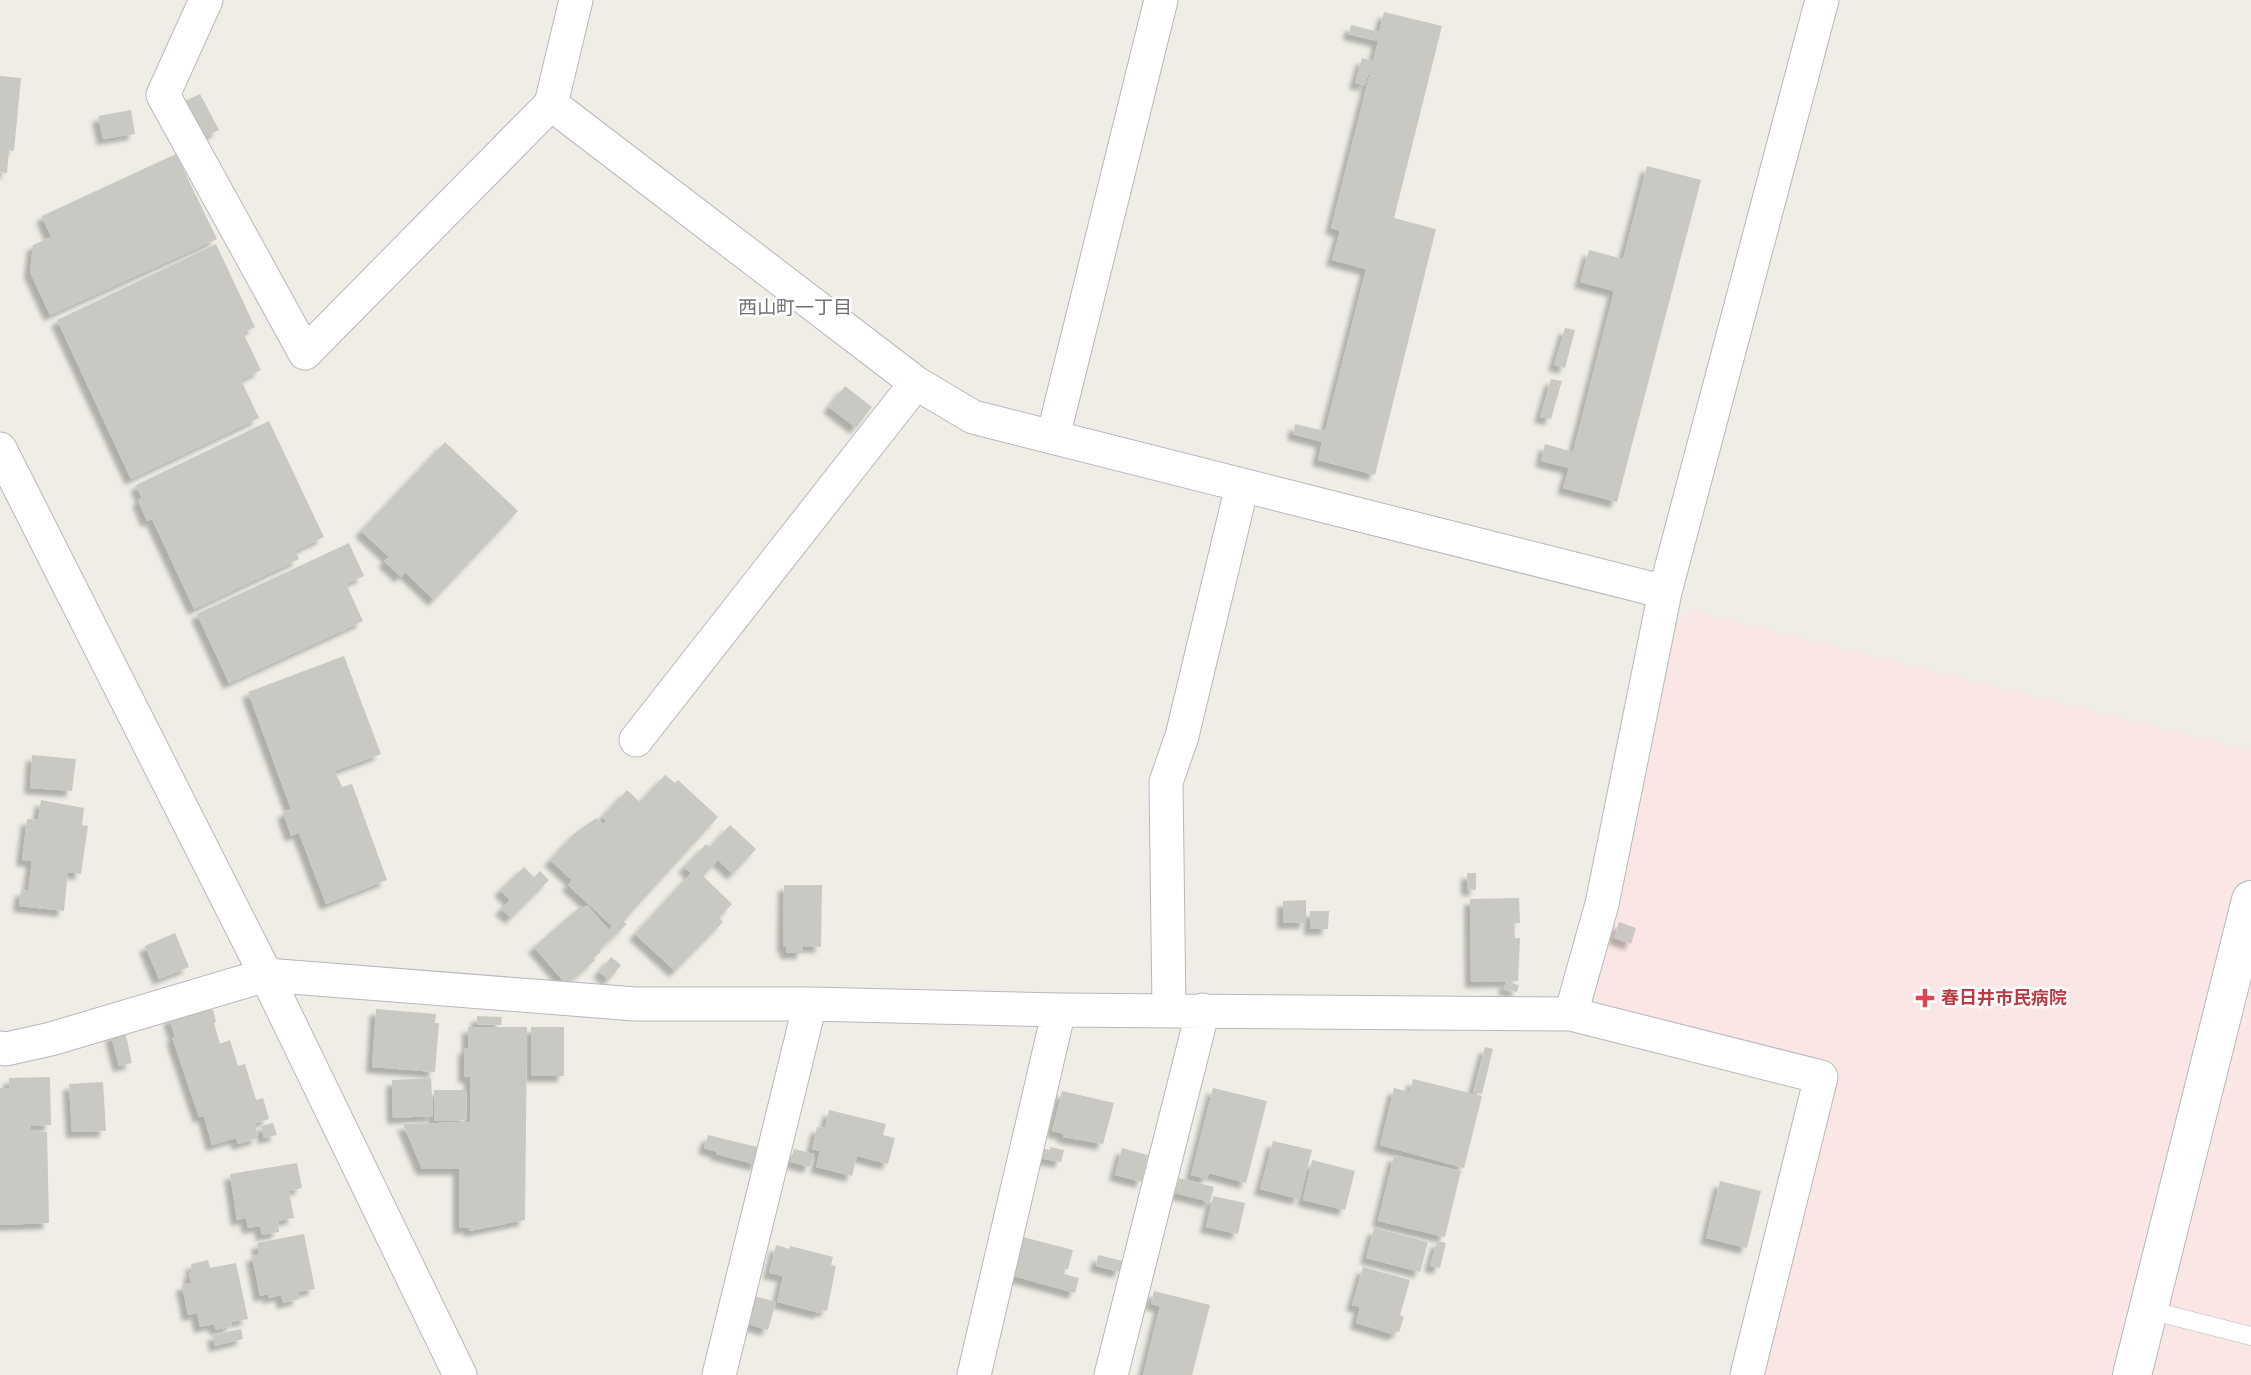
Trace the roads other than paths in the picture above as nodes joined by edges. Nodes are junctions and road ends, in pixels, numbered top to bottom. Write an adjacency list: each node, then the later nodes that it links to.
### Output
1 (206, 0): 5 (street)
2 (576, 0): 5 (street)
3 (1161, 0): 7 (street)
4 (1822, 0): 10 (street)
5 (551, 104): 6 (street)
6 (916, 383): 7 (street); 11 (street)
7 (1053, 437): 9 (street)
8 (0, 449): 13 (street)
9 (1242, 486): 10 (street); 16 (street)
10 (1665, 592): 18 (street)
11 (636, 740)
12 (2251, 900): 20 (street)
13 (266, 975): 14 (street); 19 (street); 22 (street)
14 (810, 1004): 15 (street); 23 (street)
15 (1059, 1010): 16 (street); 24 (street)
16 (1170, 1010): 17 (street)
17 (1203, 1010): 18 (street); 25 (street)
18 (1571, 1014): 26 (street)
19 (0, 1048)
20 (2148, 1310): 21 (lane); 27 (street)
21 (2251, 1336)
22 (460, 1375)
23 (719, 1375)
24 (974, 1375)
25 (1111, 1375)
26 (1747, 1375)
27 (2132, 1375)

